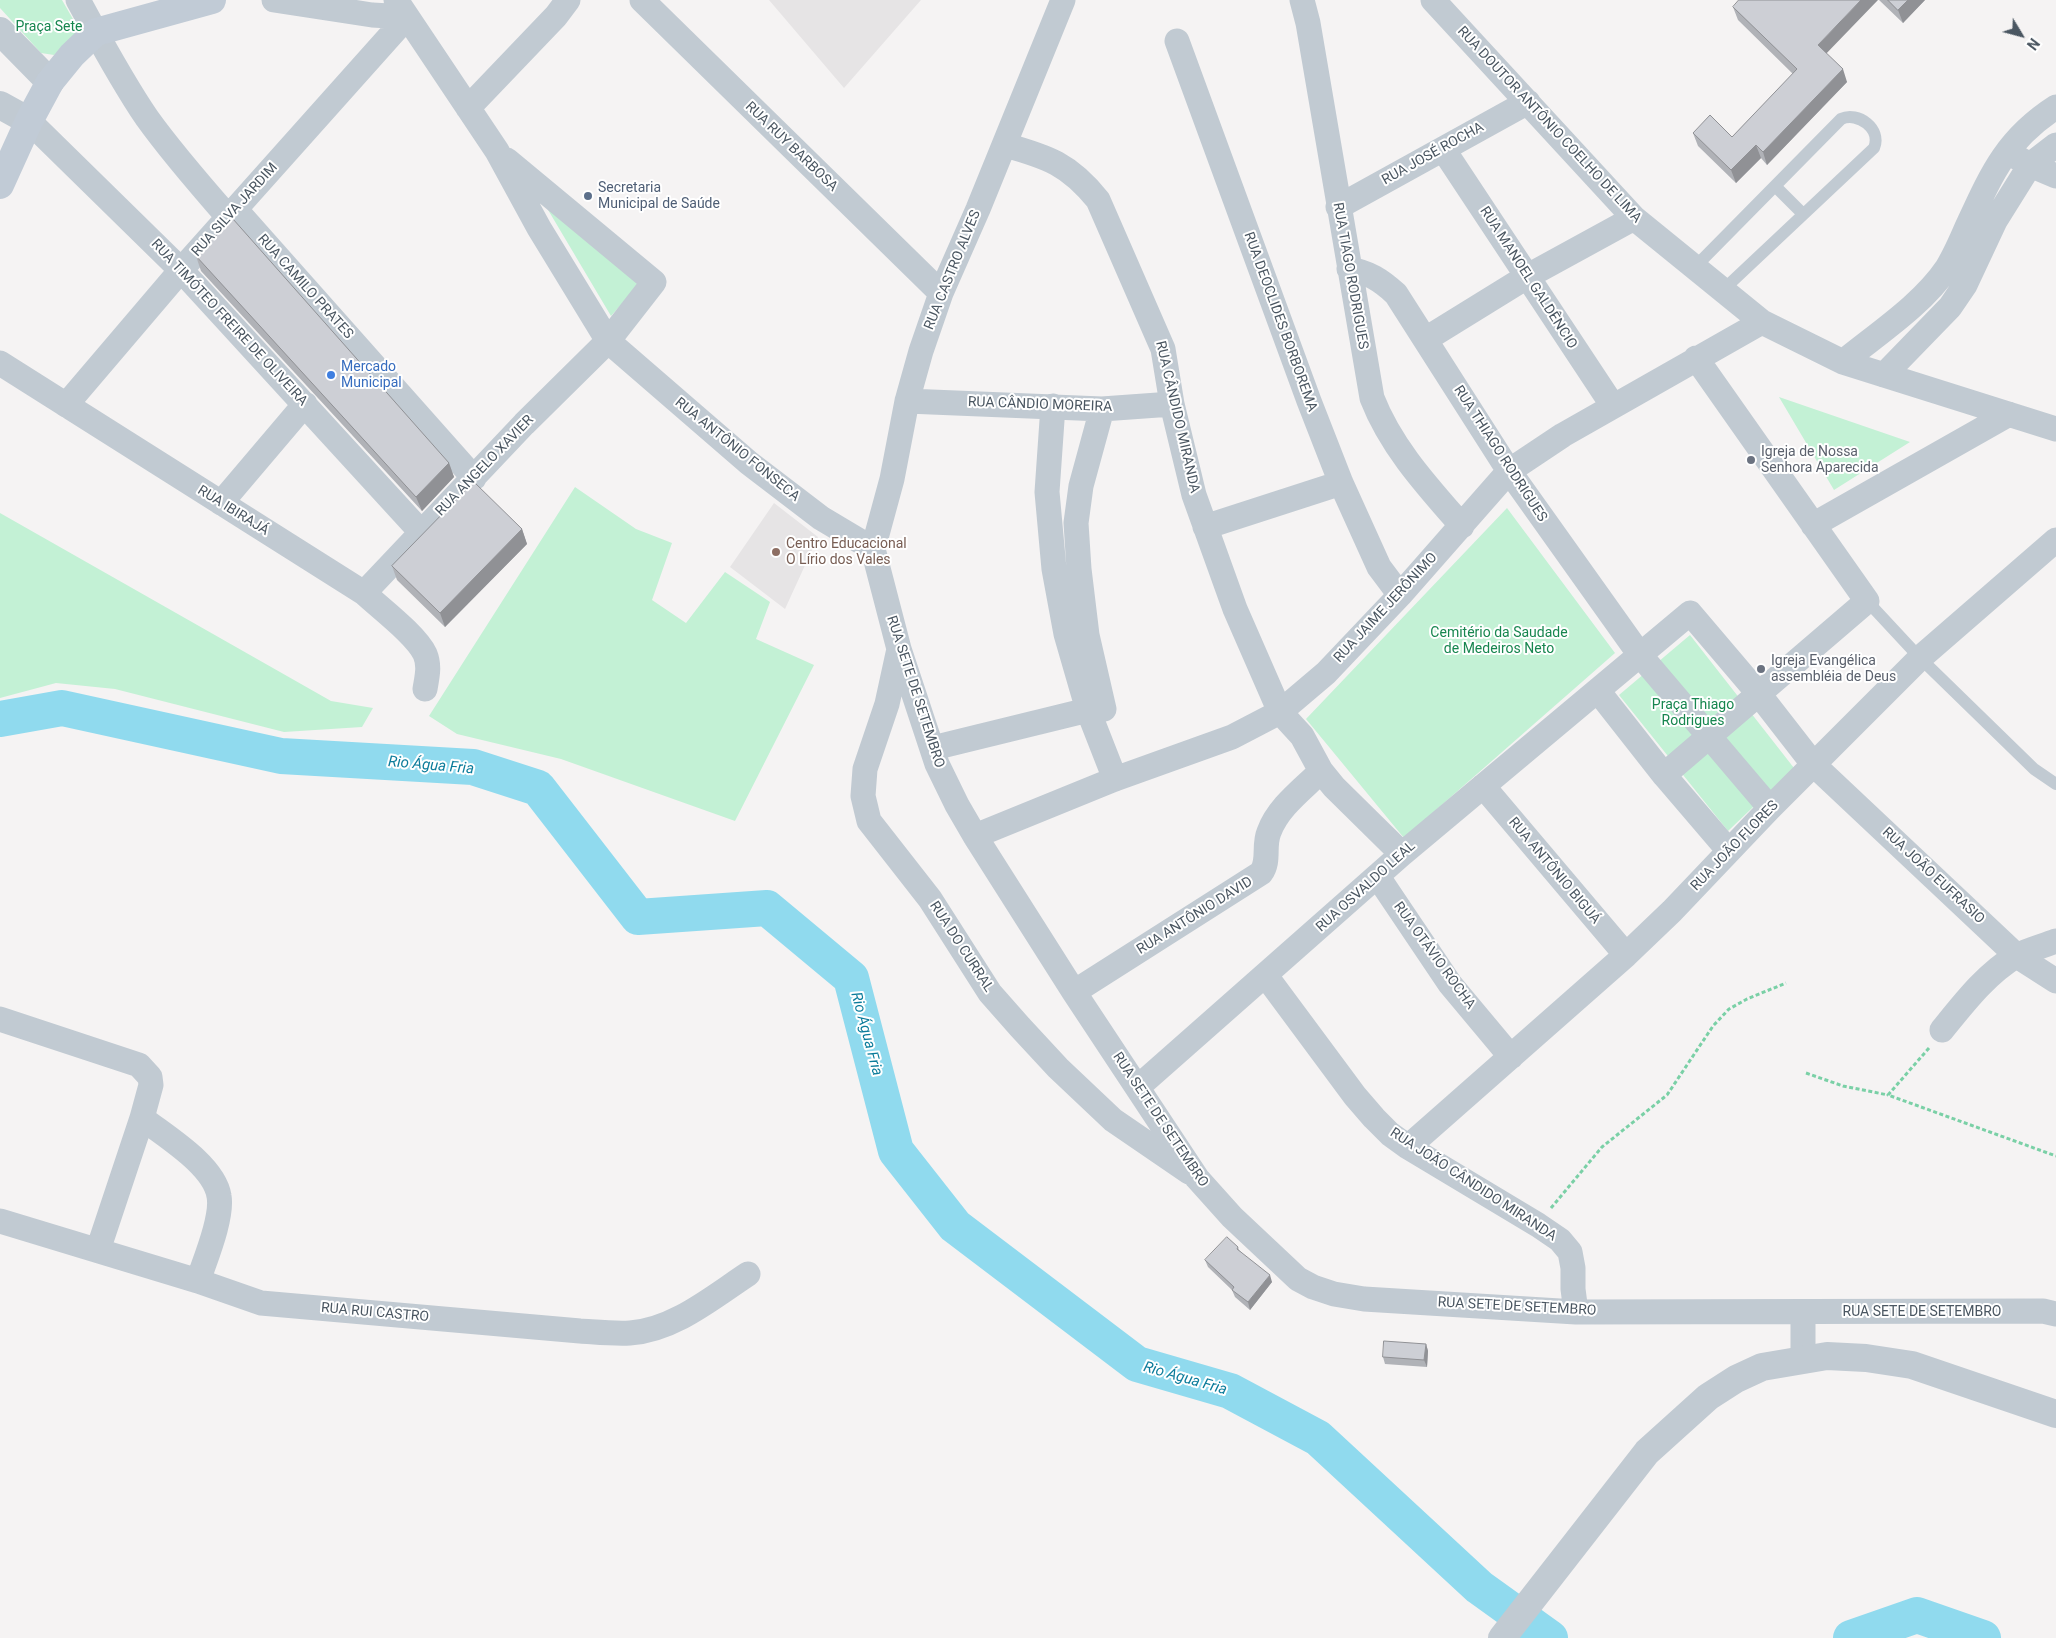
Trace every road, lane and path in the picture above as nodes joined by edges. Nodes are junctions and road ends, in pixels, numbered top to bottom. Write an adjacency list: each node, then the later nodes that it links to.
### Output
1 (78, 0): 11 (street)
2 (212, 0): 11 (main road)
3 (274, 0): 9 (street)
4 (642, 0): 37 (street, RUA RUY BARBOSA)
5 (1063, 0): 19 (street, RUA CASTRO ALVES)
6 (1302, 0): 28 (street, RUA TIAGO RODRIGUES)
7 (1433, 0): 14 (street, RUA DOUTOR ANTÔNIO COELHO DE LIMA)
8 (556, 5): 17 (street)
9 (401, 8): 17 (street); 29 (street, RUA SILVA JARDIM)
10 (0, 31): 13 (street)
11 (96, 32): 13 (main road); 29 (street, RUA CAMILO PRATES)
12 (1177, 41): 56 (street, RUA DEOCLIDES BORBOREMA)
13 (50, 82): 18 (main road)
14 (1528, 102): 21 (street, RUA JOSÉ ROCHA); 31 (street, RUA DOUTOR ANTÔNIO COELHO DE LIMA)
15 (0, 105): 18 (street)
16 (2056, 107): 23 (street)
17 (468, 108): 22 (street)
18 (29, 121): 26 (main road); 34 (street, RUA TIMÓTEO FREIRE DE OLIVEIRA)
19 (1005, 145): 37 (street, RUA CASTRO ALVES); 47 (street, RUA CÂNDIDO MIRANDA)
20 (2056, 145): 24 (street)
21 (1443, 149): 28 (street, RUA JOSÉ ROCHA); 35 (street, RUA MANOEL GALDÊNCIO)
22 (497, 151): 40 (street, RUA ANTÔNIO FONSECA); 40 (street, RUA ANGELO XAVIER)
23 (2006, 151): 24 (street); 42 (street)
24 (2030, 165): 25 (street); 44 (street)
25 (2056, 176)
26 (0, 185)
27 (1775, 186): 30 (lane); 30 (lane); 32 (lane)
28 (1338, 207): 33 (street, RUA TIAGO RODRIGUES)
29 (233, 214): 34 (street, RUA SILVA JARDIM); 55 (street, RUA CAMILO PRATES)
30 (1803, 214): 36 (lane)
31 (1634, 218): 32 (street, RUA DOUTOR ANTÔNIO COELHO DE LIMA); 35 (street)
32 (1695, 268): 36 (street, RUA DOUTOR ANTÔNIO COELHO DE LIMA)
33 (1349, 269): 39 (street, RUA THIAGO RODRIGUES); 60 (street, RUA TIAGO RODRIGUES)
34 (181, 270): 46 (street, RUA TIMÓTEO FREIRE DE OLIVEIRA); 48 (street, RUA SILVA JARDIM)
35 (1528, 276): 39 (street); 50 (street, RUA MANOEL GALDÊNCIO)
36 (1723, 290): 38 (street, RUA DOUTOR ANTÔNIO COELHO DE LIMA)
37 (941, 293): 45 (street, RUA CASTRO ALVES)
38 (1762, 322): 41 (street, RUA JAIME JERÔNIMO); 42 (street, RUA DOUTOR ANTÔNIO COELHO DE LIMA)
39 (1426, 339): 54 (street, RUA THIAGO RODRIGUES)
40 (608, 341): 55 (street, RUA ANGELO XAVIER); 63 (street, RUA ANTÔNIO FONSECA)
41 (1696, 358): 50 (street, RUA JAIME JERÔNIMO); 58 (street)
42 (1842, 362): 44 (street, RUA DOUTOR ANTÔNIO COELHO DE LIMA)
43 (0, 364): 48 (street, RUA IBIRAJÁ)
44 (1884, 375): 52 (street, RUA DOUTOR ANTÔNIO COELHO DE LIMA)
45 (907, 401): 49 (street, RUA CÂNDIO MOREIRA); 63 (street, RUA CASTRO ALVES)
46 (305, 404): 57 (street); 61 (street, RUA TIMÓTEO FREIRE DE OLIVEIRA)
47 (1172, 404): 51 (street, RUA CÂNDIO MOREIRA); 59 (street, RUA CÂNDIDO MIRANDA)
48 (66, 405): 57 (street, RUA IBIRAJÁ)
49 (1053, 406): 51 (street, RUA CÂNDIO MOREIRA); 73 (street)
50 (1613, 406): 54 (street, RUA JAIME JERÔNIMO)
51 (1102, 409): 80 (street)
52 (2009, 414): 53 (street); 58 (street)
53 (2056, 429)
54 (1509, 471): 60 (street, RUA JAIME JERÔNIMO); 68 (street, RUA THIAGO RODRIGUES)
55 (474, 478): 61 (street, RUA ANGELO XAVIER)
56 (1341, 483): 59 (street); 65 (street, RUA DEOCLIDES BORBOREMA)
57 (221, 503): 64 (street, RUA IBIRAJÁ)
58 (1813, 525): 66 (street)
59 (1205, 526): 74 (street, RUA CÂNDIDO MIRANDA)
60 (1462, 526): 65 (street, RUA JAIME JERÔNIMO)
61 (421, 532): 64 (street, RUA ANGELO XAVIER)
62 (2056, 540): 69 (street, RUA JOÃO FLORES)
63 (874, 549): 67 (street, RUA SETE DE SETEMBRO)
64 (364, 593): 70 (street, RUA IBIRAJÁ)
65 (1400, 595): 74 (street, RUA JAIME JERÔNIMO)
66 (1867, 601): 69 (lane); 72 (street)
67 (899, 649): 76 (street, RUA SETE DE SETEMBRO); 104 (street, RUA DO CURRAL)
68 (1640, 655): 71 (street); 72 (street); 75 (street)
69 (1920, 658): 77 (street, RUA JOÃO FLORES); 81 (lane)
70 (425, 689)
71 (1598, 691): 79 (street); 82 (street, RUA OSVALDO LEAL)
72 (1758, 693): 75 (street); 77 (street)
73 (1088, 710): 76 (street); 80 (street)
74 (1280, 712): 78 (street, RUA CÂNDIDO MIRANDA); 80 (street, RUA JAIME JERÔNIMO)
75 (1708, 736): 79 (street); 83 (street)
76 (933, 748): 84 (street, RUA SETE DE SETEMBRO)
77 (1814, 765): 83 (street, RUA JOÃO FLORES); 90 (street, RUA JOÃO EUFRASIO)
78 (1321, 771): 86 (street, RUA CÂNDIDO MIRANDA); 94 (street, RUA ANTÔNIO DAVID)
79 (1664, 775): 85 (street)
80 (1120, 777): 84 (street, RUA JAIME JERÔNIMO)
81 (2056, 784)
82 (1483, 786): 86 (street, RUA OSVALDO LEAL); 89 (street, RUA ANTÔNIO BIGUÁ)
83 (1770, 808): 85 (street, RUA JOÃO FLORES)
84 (975, 836): 94 (street, RUA SETE DE SETEMBRO)
85 (1729, 852): 89 (street, RUA JOÃO FLORES)
86 (1402, 854): 87 (street, RUA OSVALDO LEAL)
87 (1378, 877): 91 (street, RUA OSVALDO LEAL); 97 (street, RUA OTÁVIO ROCHA)
88 (2056, 942): 90 (street)
89 (1626, 955): 97 (street, RUA JOÃO FLORES)
90 (2017, 956): 92 (street, RUA JOÃO EUFRASIO); 96 (street)
91 (1266, 976): 99 (street, RUA OSVALDO LEAL); 102 (street, RUA JOÃO CÂNDIDO MIRANDA)
92 (2056, 981)
93 (1786, 983): 106 (path)
94 (1074, 992): 99 (street, RUA SETE DE SETEMBRO)
95 (0, 1020): 101 (street)
96 (1942, 1030): 100 (path)
97 (1511, 1057): 102 (street, RUA JOÃO FLORES)
98 (1806, 1073): 100 (path)
99 (1138, 1087): 104 (street, RUA SETE DE SETEMBRO)
100 (1888, 1095): 103 (path)
101 (142, 1118): 107 (street); 109 (street)
102 (1408, 1147): 106 (street, RUA JOÃO CÂNDIDO MIRANDA)
103 (2056, 1156)
104 (1197, 1178): 110 (street, RUA SETE DE SETEMBRO)
105 (0, 1220): 107 (street, RUA RUI CASTRO)
106 (1538, 1225): 110 (street, RUA JOÃO CÂNDIDO MIRANDA)
107 (98, 1250): 109 (street, RUA RUI CASTRO)
108 (748, 1274): 109 (street, RUA RUI CASTRO)
109 (198, 1281)
110 (1576, 1312): 111 (street, RUA SETE DE SETEMBRO)
111 (1803, 1312): 112 (street, RUA SETE DE SETEMBRO); 113 (street)
112 (2056, 1314)
113 (1803, 1359): 114 (street); 115 (street)
114 (2056, 1414)
115 (1502, 1638)

